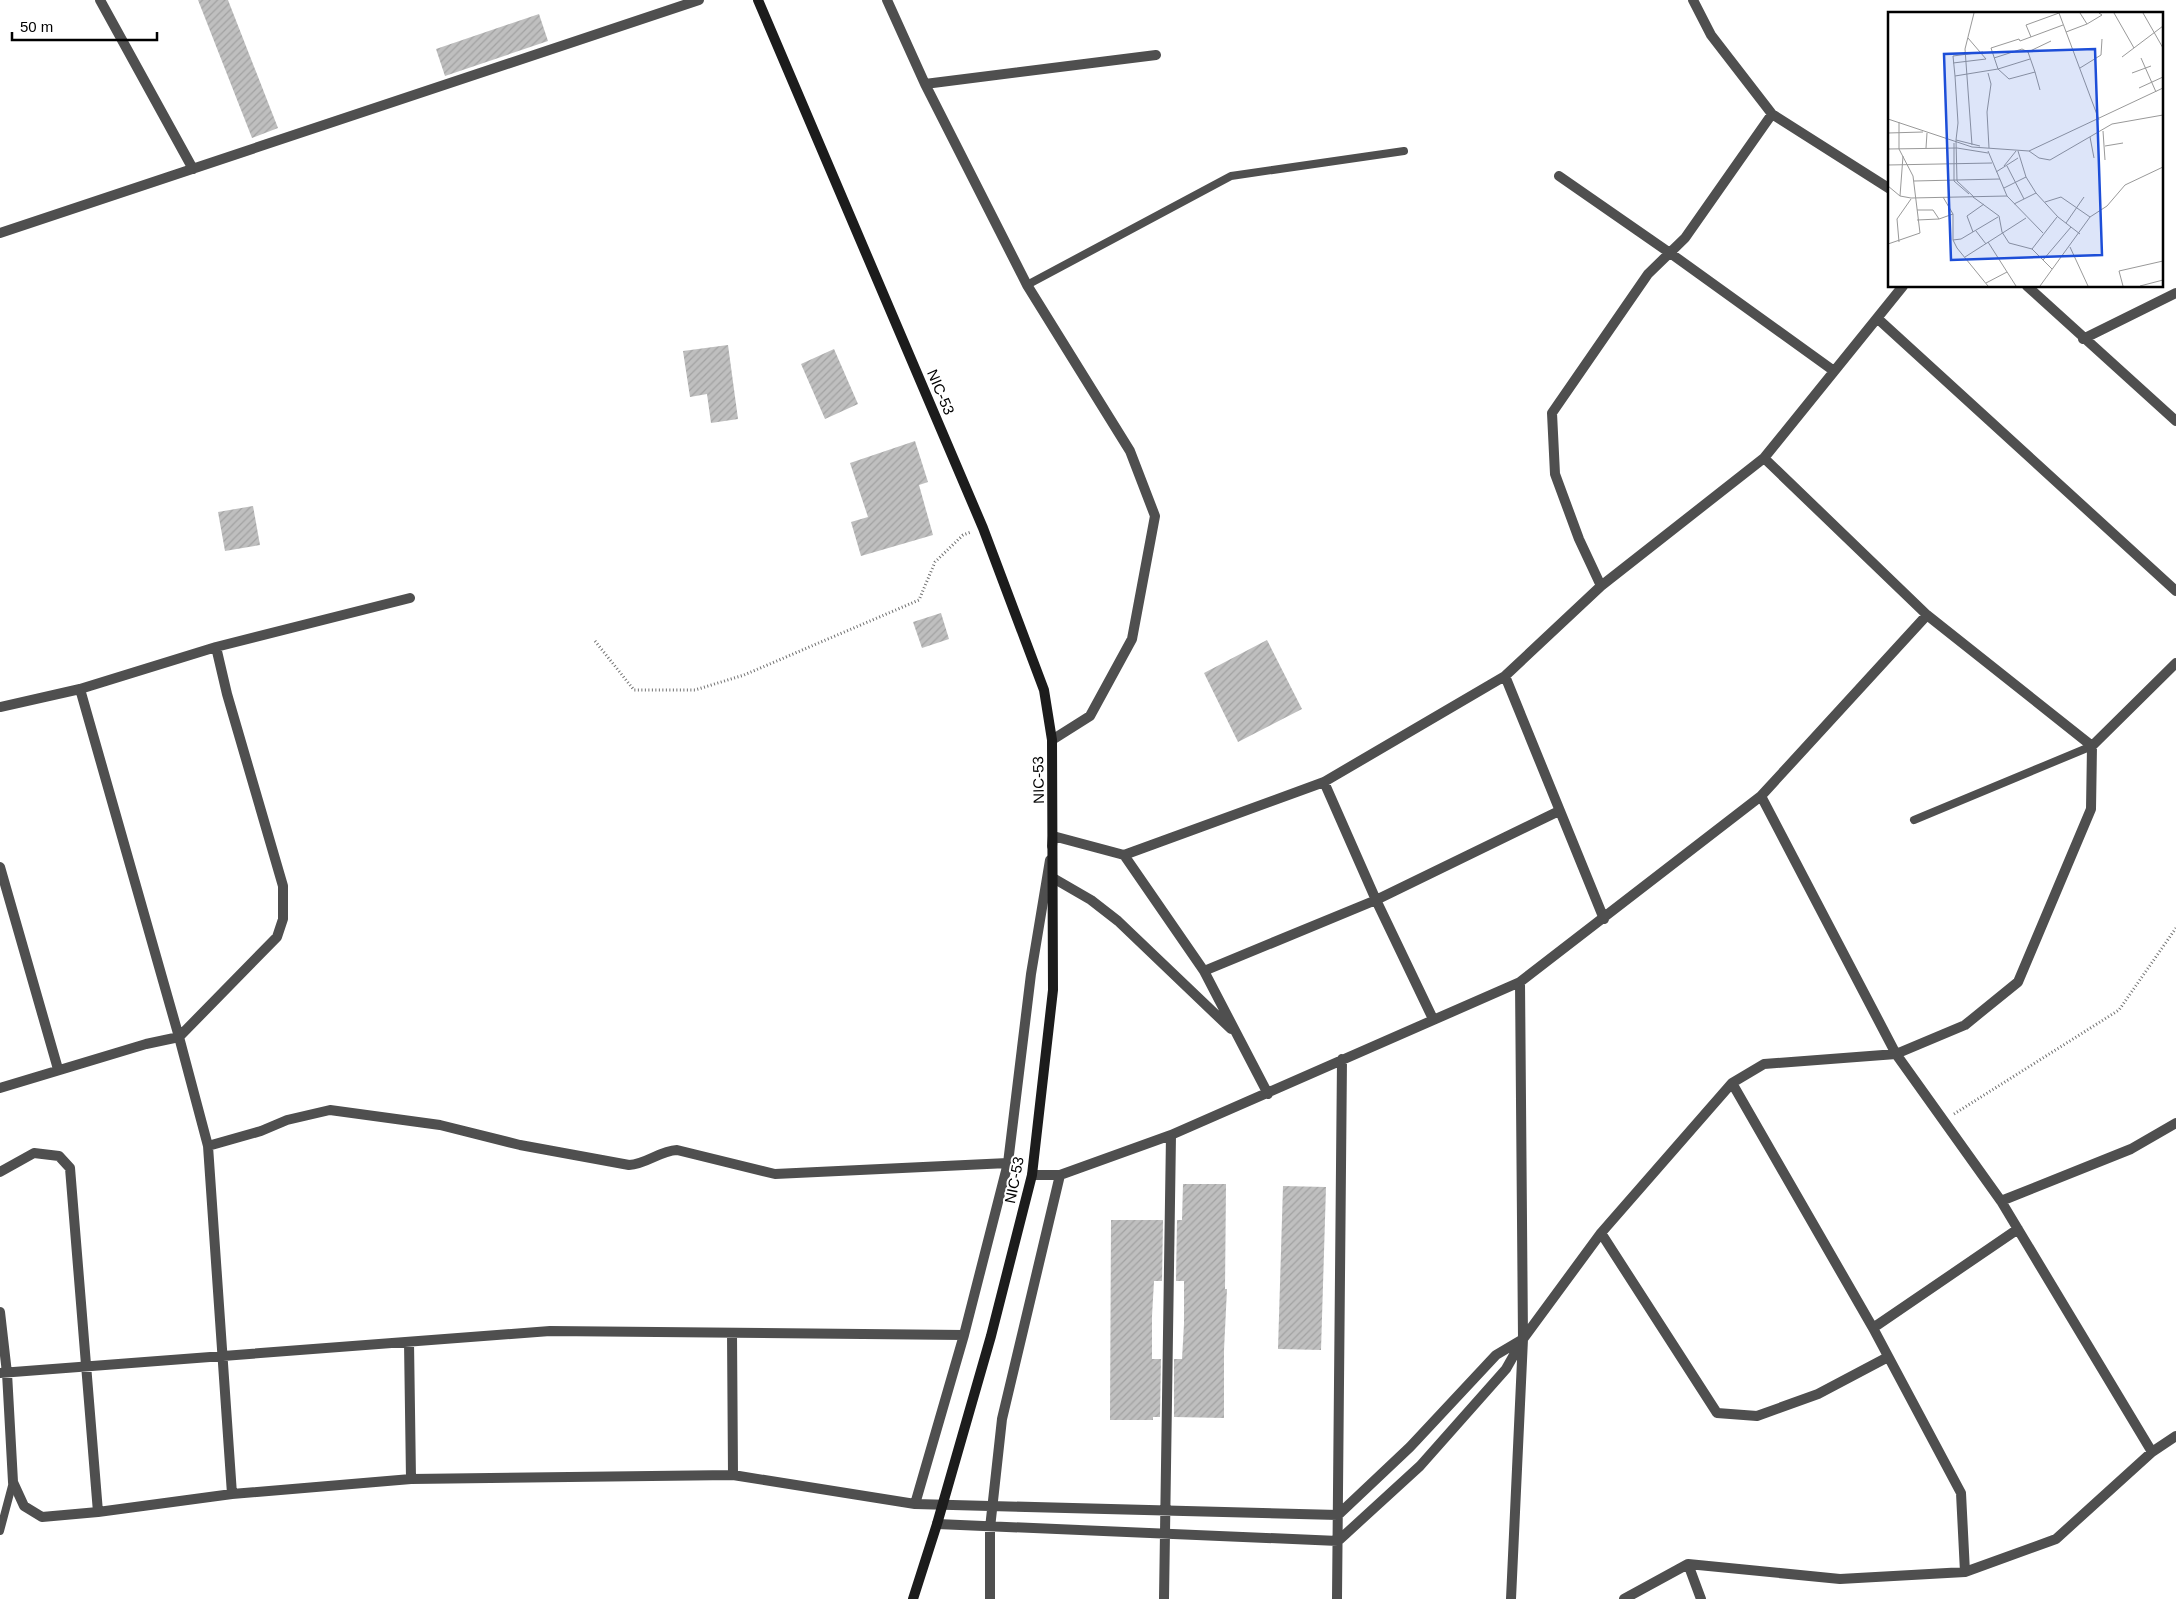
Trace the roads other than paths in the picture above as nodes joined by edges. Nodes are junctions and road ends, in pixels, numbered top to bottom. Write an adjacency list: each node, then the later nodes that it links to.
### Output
1 (100, 0): 10 (street)
2 (699, 0): 10 (street)
3 (758, 0): 33 (main road, NIC-53 / NIC-53)
4 (887, 0): 7 (street)
5 (1693, 0): 8 (street)
6 (1156, 55): 7 (street)
7 (924, 84): 15 (street)
8 (1772, 114): 12 (street); 14 (street)
9 (1404, 151): 15 (lane)
10 (193, 170): 13 (street)
11 (1559, 176): 14 (street)
12 (1888, 188)
13 (0, 233)
14 (1670, 253): 21 (street); 24 (street)
15 (1027, 285): 33 (street)
16 (1901, 288): 19 (street)
17 (2029, 288): 20 (street)
18 (2176, 294): 20 (street)
19 (1877, 318): 21 (street); 25 (street)
20 (2084, 339): 22 (street)
21 (1834, 372): 23 (street)
22 (2176, 421)
23 (1764, 458): 24 (street); 27 (street)
24 (1601, 586): 30 (street)
25 (2176, 591)
26 (410, 598): 28 (street)
27 (1928, 615): 34 (street); 36 (street)
28 (216, 647): 31 (street); 49 (street)
29 (2176, 663): 34 (street)
30 (1505, 676): 35 (street); 37 (street)
31 (80, 689): 32 (street); 49 (street)
32 (0, 707)
33 (1052, 740): 39 (main road, NIC-53 / NIC-53)
34 (2092, 746): 38 (lane); 50 (street)
35 (1324, 782): 40 (street); 43 (street)
36 (1761, 796): 44 (street); 50 (street)
37 (1559, 810): 43 (street); 44 (street)
38 (1914, 820)
39 (1053, 836): 40 (street); 42 (main road, NIC-53 / NIC-53); 59 (street)
40 (1124, 855): 45 (street)
41 (0, 868): 52 (street)
42 (1053, 878): 48 (street); 61 (main road, NIC-53 / NIC-53)
43 (1376, 900): 45 (street); 47 (street)
44 (1604, 919): 46 (street)
45 (1204, 971): 48 (street)
46 (1520, 982): 47 (street); 70 (street)
47 (1433, 1019): 51 (street)
48 (1237, 1034): 55 (street)
49 (179, 1037): 52 (street); 58 (street)
50 (1896, 1054): 53 (street); 63 (street)
51 (1342, 1059): 55 (street); 89 (street)
52 (58, 1069): 54 (street)
53 (1732, 1083): 65 (street); 67 (street)
54 (0, 1088)
55 (1268, 1094): 57 (street)
56 (2176, 1123): 63 (street)
57 (1170, 1135): 62 (street); 87 (street)
58 (208, 1146): 59 (street); 72 (street)
59 (1008, 1163): 69 (street)
60 (0, 1172): 74 (street)
61 (1032, 1175): 62 (street); 85 (main road, NIC-53 / NIC-53)
62 (1060, 1175): 86 (street)
63 (2001, 1201): 64 (street)
64 (2018, 1229): 67 (street); 78 (street)
65 (1601, 1234): 70 (street); 73 (street)
66 (0, 1312): 75 (street)
67 (1873, 1328): 73 (street)
68 (732, 1333): 69 (street); 71 (street); 80 (street)
69 (964, 1336): 84 (street)
70 (1523, 1339): 77 (street); 79 (street); 101 (street)
71 (409, 1342): 72 (street); 81 (street)
72 (222, 1356): 74 (street); 83 (street)
73 (1888, 1357): 96 (street)
74 (86, 1367): 75 (street); 88 (street)
75 (4, 1373): 82 (street)
76 (2176, 1436): 78 (street)
77 (1410, 1447): 79 (street); 89 (street)
78 (2152, 1452): 96 (street)
79 (1420, 1466): 94 (street)
80 (733, 1475): 81 (street); 84 (street)
81 (411, 1479): 83 (street)
82 (13, 1482): 88 (street); 92 (lane)
83 (232, 1494): 88 (street)
84 (915, 1504): 85 (street)
85 (943, 1504): 86 (street); 90 (main road, NIC-53 / NIC-53)
86 (992, 1505): 87 (street); 91 (street)
87 (1166, 1509): 89 (street); 93 (street)
88 (98, 1512)
89 (1338, 1515): 94 (street)
90 (937, 1524): 91 (street); 97 (main road, NIC-53 / NIC-53)
91 (990, 1528): 93 (street); 98 (street)
92 (0, 1531)
93 (1166, 1534): 94 (street); 99 (street)
94 (1338, 1541): 100 (street)
95 (1688, 1564): 96 (street); 102 (street); 103 (street)
96 (1965, 1572)
97 (913, 1599)
98 (990, 1599)
99 (1164, 1599)
100 (1336, 1599)
101 (1511, 1599)
102 (1624, 1599)
103 (1700, 1599)

